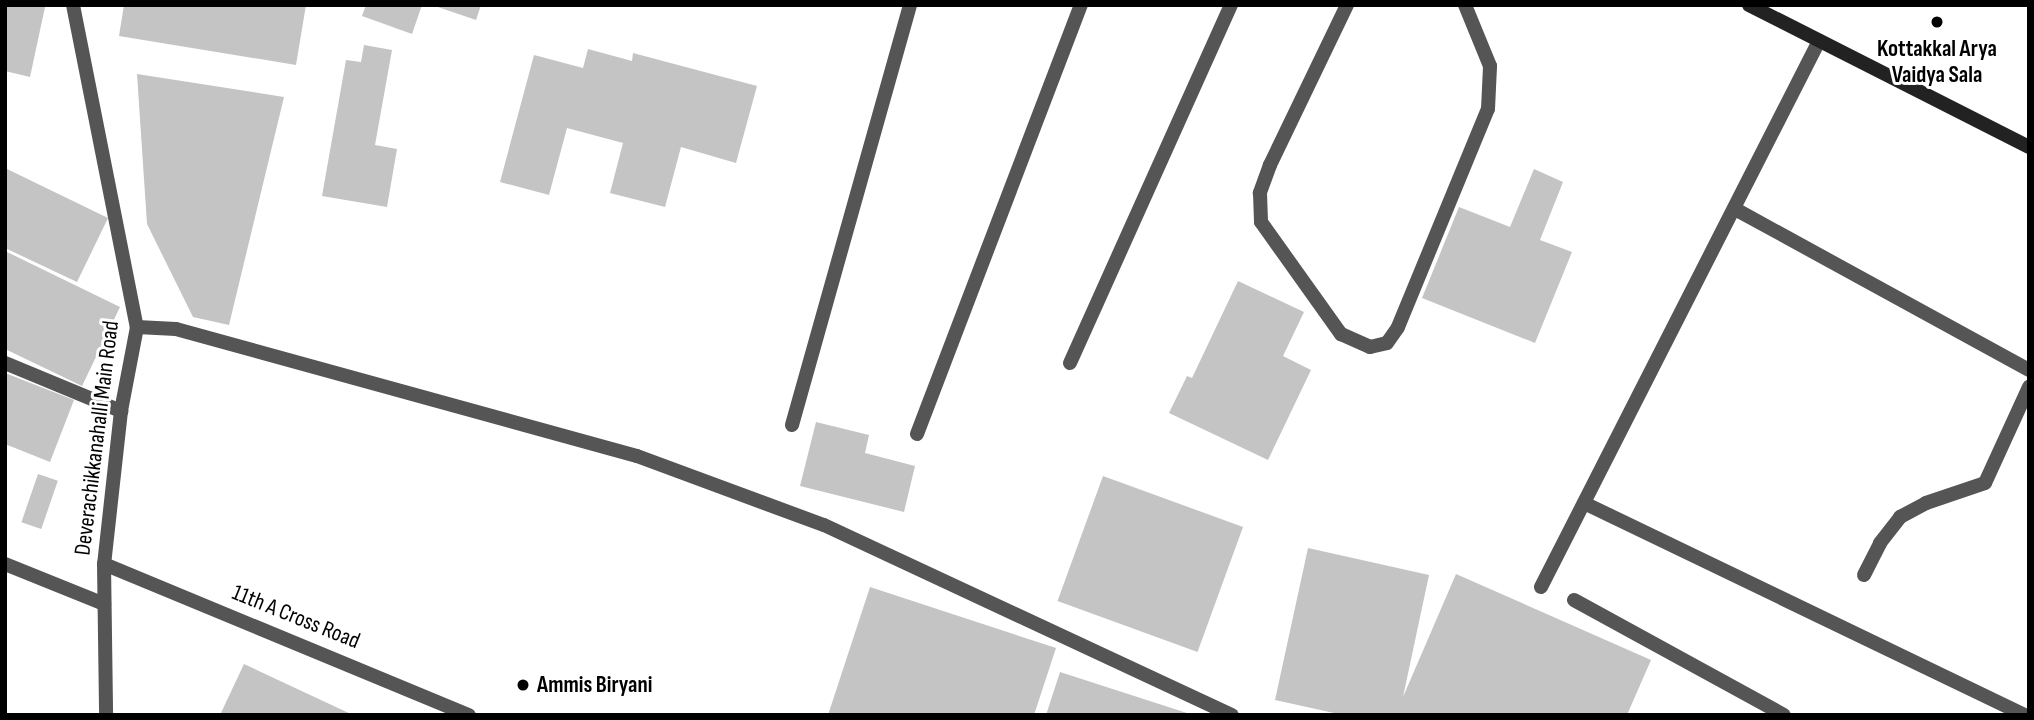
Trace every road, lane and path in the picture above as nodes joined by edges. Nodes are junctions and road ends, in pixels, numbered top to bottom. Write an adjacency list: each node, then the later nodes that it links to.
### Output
1 (73, 5): 11 (street, Deverachikkanahalli Main Road)
2 (910, 5): 17 (street)
3 (1081, 5): 18 (street)
4 (1231, 5): 13 (street)
5 (1346, 5): 6 (street)
6 (1465, 5)
7 (1749, 5): 8 (main road)
8 (1819, 41): 9 (main road); 10 (street)
9 (2029, 147)
10 (1735, 209): 14 (street); 19 (street)
11 (137, 327): 16 (street, Deverachikkanahalli Main Road); 28 (street)
12 (5, 363): 16 (street)
13 (1070, 363)
14 (2029, 370)
15 (2029, 387): 22 (street)
16 (121, 411): 21 (street, Deverachikkanahalli Main Road)
17 (792, 425)
18 (917, 434)
19 (1584, 503): 23 (street); 30 (street)
20 (5, 564): 25 (street)
21 (104, 564): 25 (street, Deverachikkanahalli Main Road); 27 (street, 11th A Cross Road)
22 (1864, 575)
23 (1541, 587)
24 (1574, 600): 29 (street)
25 (104, 604): 26 (street, Deverachikkanahalli Main Road)
26 (106, 715)
27 (469, 715)
28 (1232, 715)
29 (1784, 715)
30 (2025, 715)

